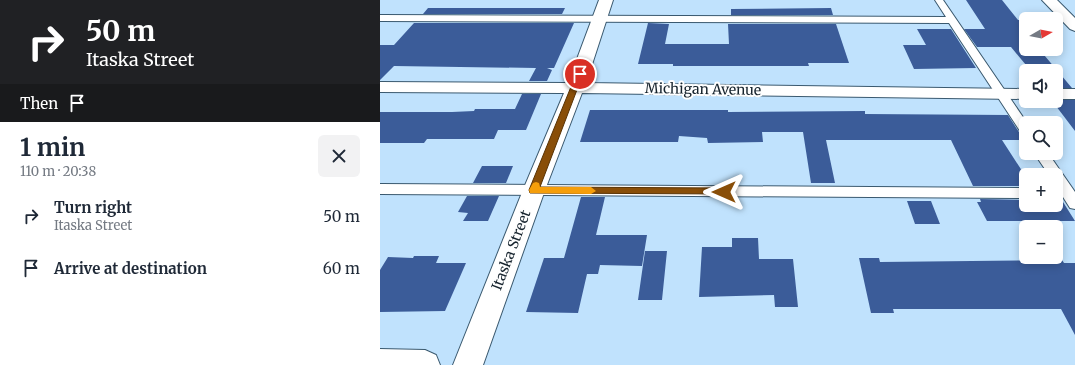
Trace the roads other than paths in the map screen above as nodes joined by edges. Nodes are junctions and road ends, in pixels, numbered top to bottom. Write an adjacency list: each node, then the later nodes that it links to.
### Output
1 (606, 0): 5 (street, Itaska Street)
2 (939, 0): 6 (lane)
3 (1049, 0): 7 (street)
4 (380, 18): 5 (lane)
5 (599, 19): 6 (lane); 9 (street, Itaska Street)
6 (952, 20): 10 (lane)
7 (1075, 26)
8 (380, 87): 9 (street, Michigan Avenue)
9 (575, 88): 10 (street, Michigan Avenue); 16 (street, Itaska Street)
10 (1001, 94): 11 (street, Michigan Avenue); 14 (lane)
11 (1019, 94)
12 (1063, 94): 13 (street)
13 (1075, 94)
14 (1019, 121)
15 (380, 189): 16 (lane)
16 (534, 190): 17 (lane); 20 (street, Itaska Street)
17 (1019, 193)
18 (380, 364): 19 (street)
19 (425, 365)
20 (468, 365)

